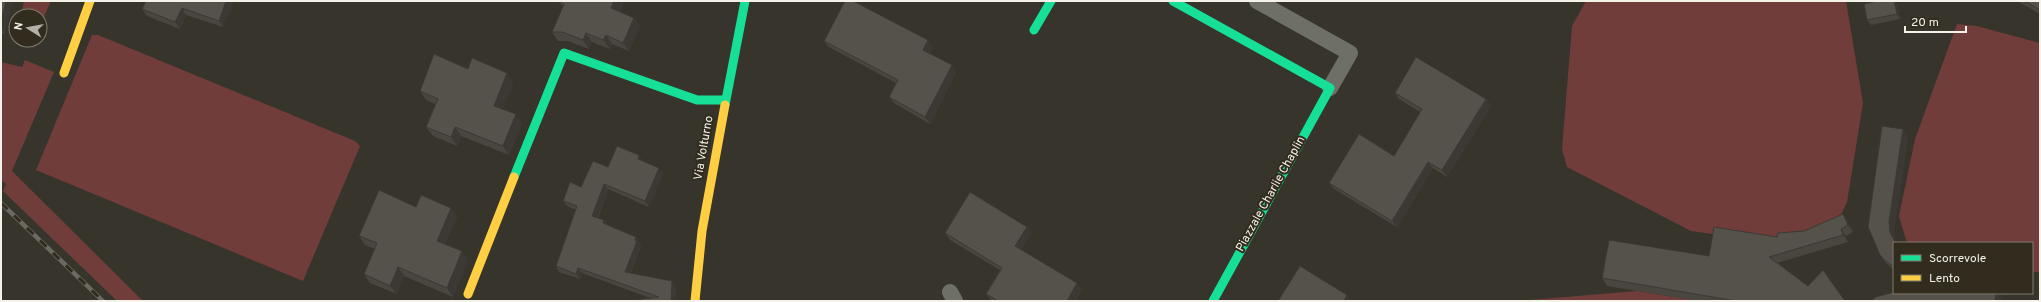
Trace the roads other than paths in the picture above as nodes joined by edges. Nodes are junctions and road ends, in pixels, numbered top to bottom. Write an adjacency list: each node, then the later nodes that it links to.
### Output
1 (90, 1): 7 (street)
2 (745, 1): 9 (street, Via Volturno)
3 (1051, 1): 6 (street)
4 (1173, 1): 8 (street)
5 (1257, 1): 8 (street, Piazzale Charlie Chaplin)
6 (1034, 30)
7 (64, 73)
8 (1330, 88): 12 (street, Piazzale Charlie Chaplin)
9 (725, 100): 10 (street); 11 (street, Via Volturno)
10 (468, 294)
11 (695, 301)
12 (1213, 301)

